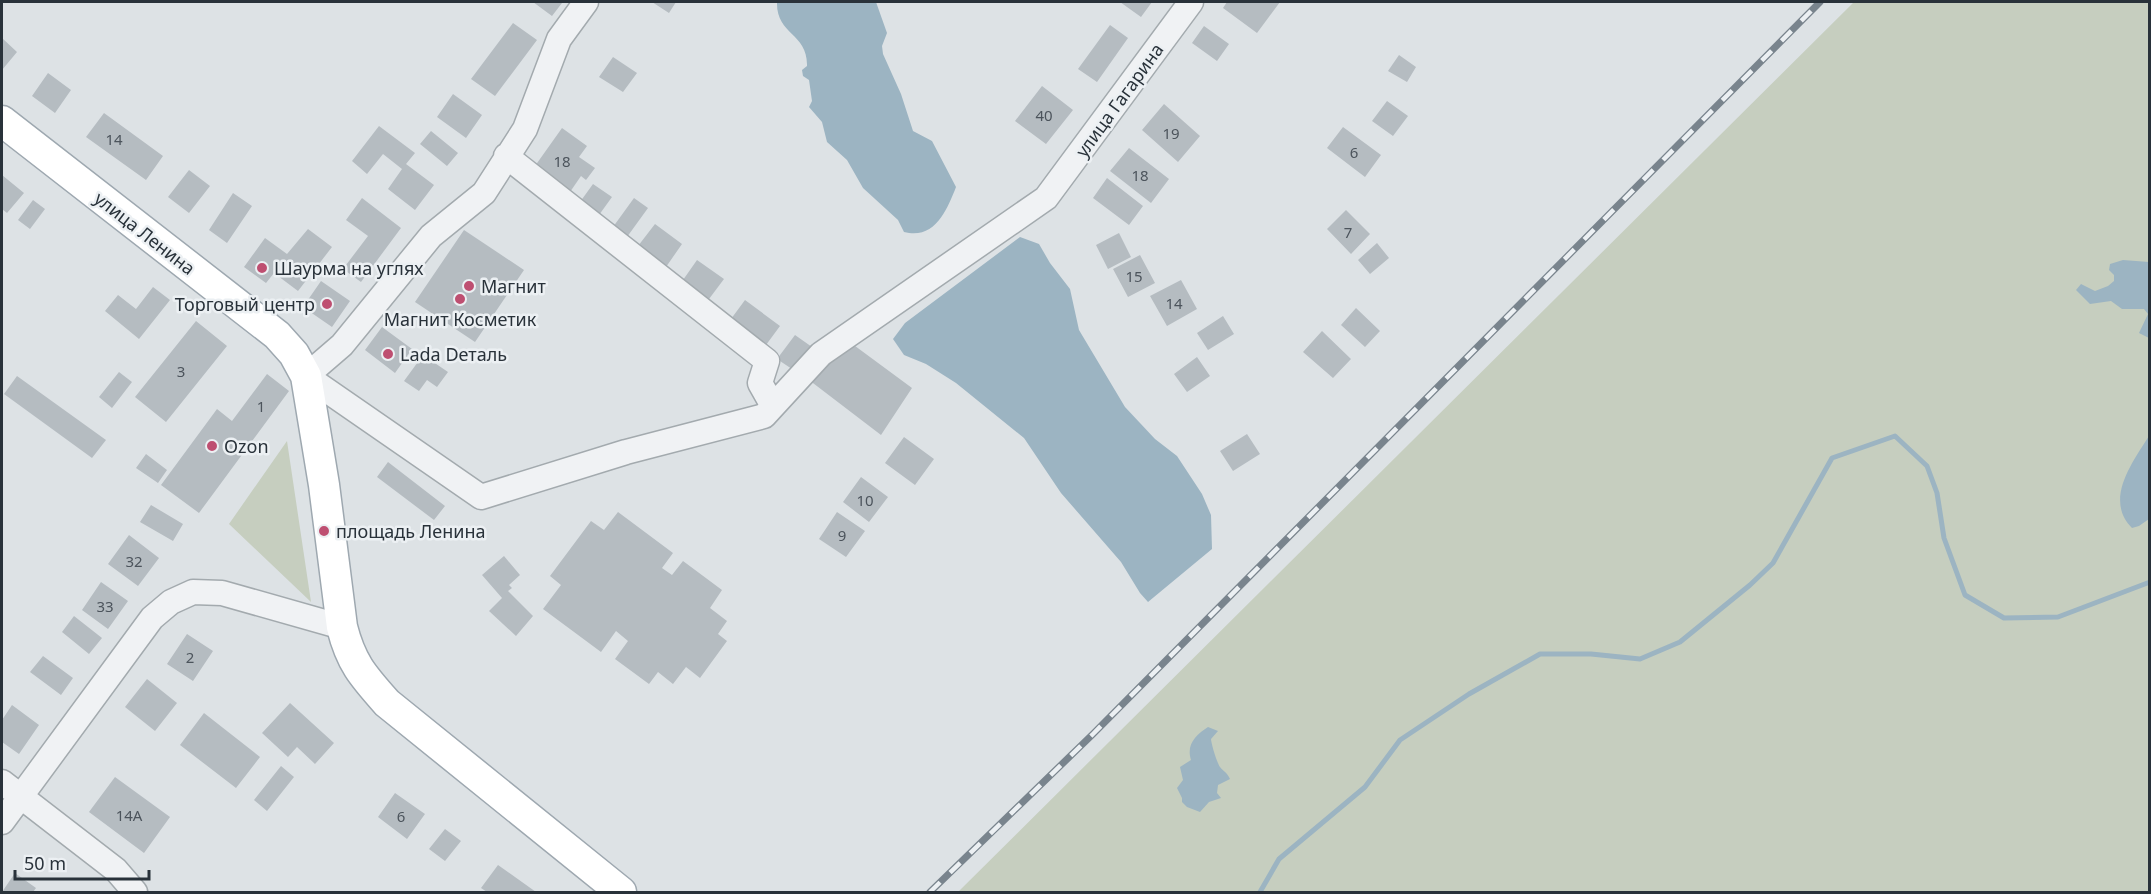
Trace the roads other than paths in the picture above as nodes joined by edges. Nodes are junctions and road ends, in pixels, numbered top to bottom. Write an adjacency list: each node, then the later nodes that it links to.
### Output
1 (586, 2): 4 (street)
2 (1191, 2): 6 (street, улица Гагарина)
3 (2, 121): 5 (main road, улица Ленина)
4 (506, 156): 5 (street); 6 (street)
5 (306, 376): 6 (street); 7 (main road)
6 (773, 406)
7 (342, 627): 8 (street); 11 (main road)
8 (11, 789): 9 (street); 10 (street)
9 (2, 822)
10 (135, 892)
11 (621, 892)

